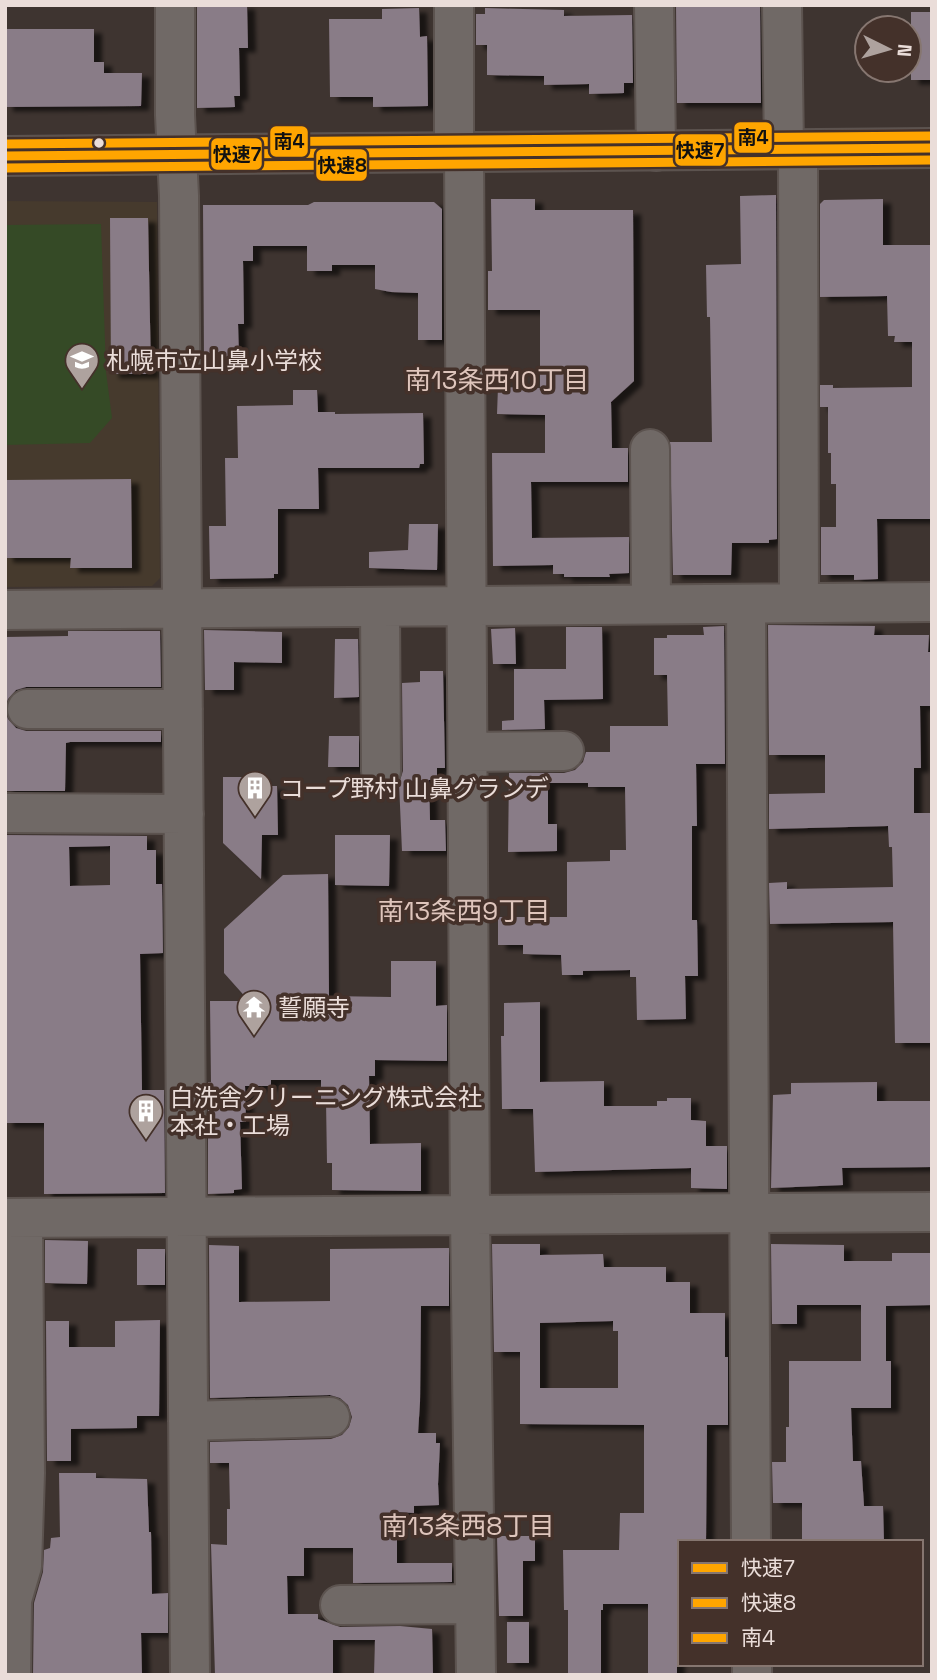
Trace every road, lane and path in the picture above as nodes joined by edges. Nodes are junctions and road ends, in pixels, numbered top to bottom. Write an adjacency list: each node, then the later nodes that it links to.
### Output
1 (175, 5): 9 (street)
2 (454, 5): 8 (street)
3 (654, 5): 7 (street)
4 (782, 5): 6 (street)
5 (932, 148): 6 (highway)
6 (791, 150): 7 (highway); 13 (street)
7 (656, 151): 8 (highway)
8 (459, 153): 9 (highway); 16 (street)
9 (177, 155): 10 (highway); 18 (street)
10 (5, 156)
11 (650, 449): 14 (street)
12 (932, 602): 13 (street)
13 (799, 603): 15 (street)
14 (651, 604): 15 (street); 16 (street)
15 (746, 604): 28 (street)
16 (467, 606): 17 (street); 23 (street)
17 (380, 607): 18 (street); 24 (street)
18 (183, 609): 19 (street); 21 (street)
19 (5, 610)
20 (27, 709): 21 (street)
21 (183, 709): 26 (street)
22 (564, 751): 23 (street)
23 (468, 752): 29 (street)
24 (381, 771)
25 (5, 813): 26 (street)
26 (184, 814): 31 (street)
27 (932, 1212): 28 (street)
28 (749, 1214): 29 (street); 35 (street)
29 (470, 1216): 31 (street); 36 (street)
30 (14, 1218): 31 (street); 34 (street)
31 (186, 1218): 33 (street)
32 (330, 1418): 33 (street)
33 (188, 1421): 40 (street)
34 (15, 1473): 38 (street)
35 (751, 1540)
36 (475, 1604): 37 (street); 41 (street)
37 (340, 1605)
38 (8, 1630): 39 (street)
39 (11, 1675)
40 (190, 1675)
41 (476, 1675)

